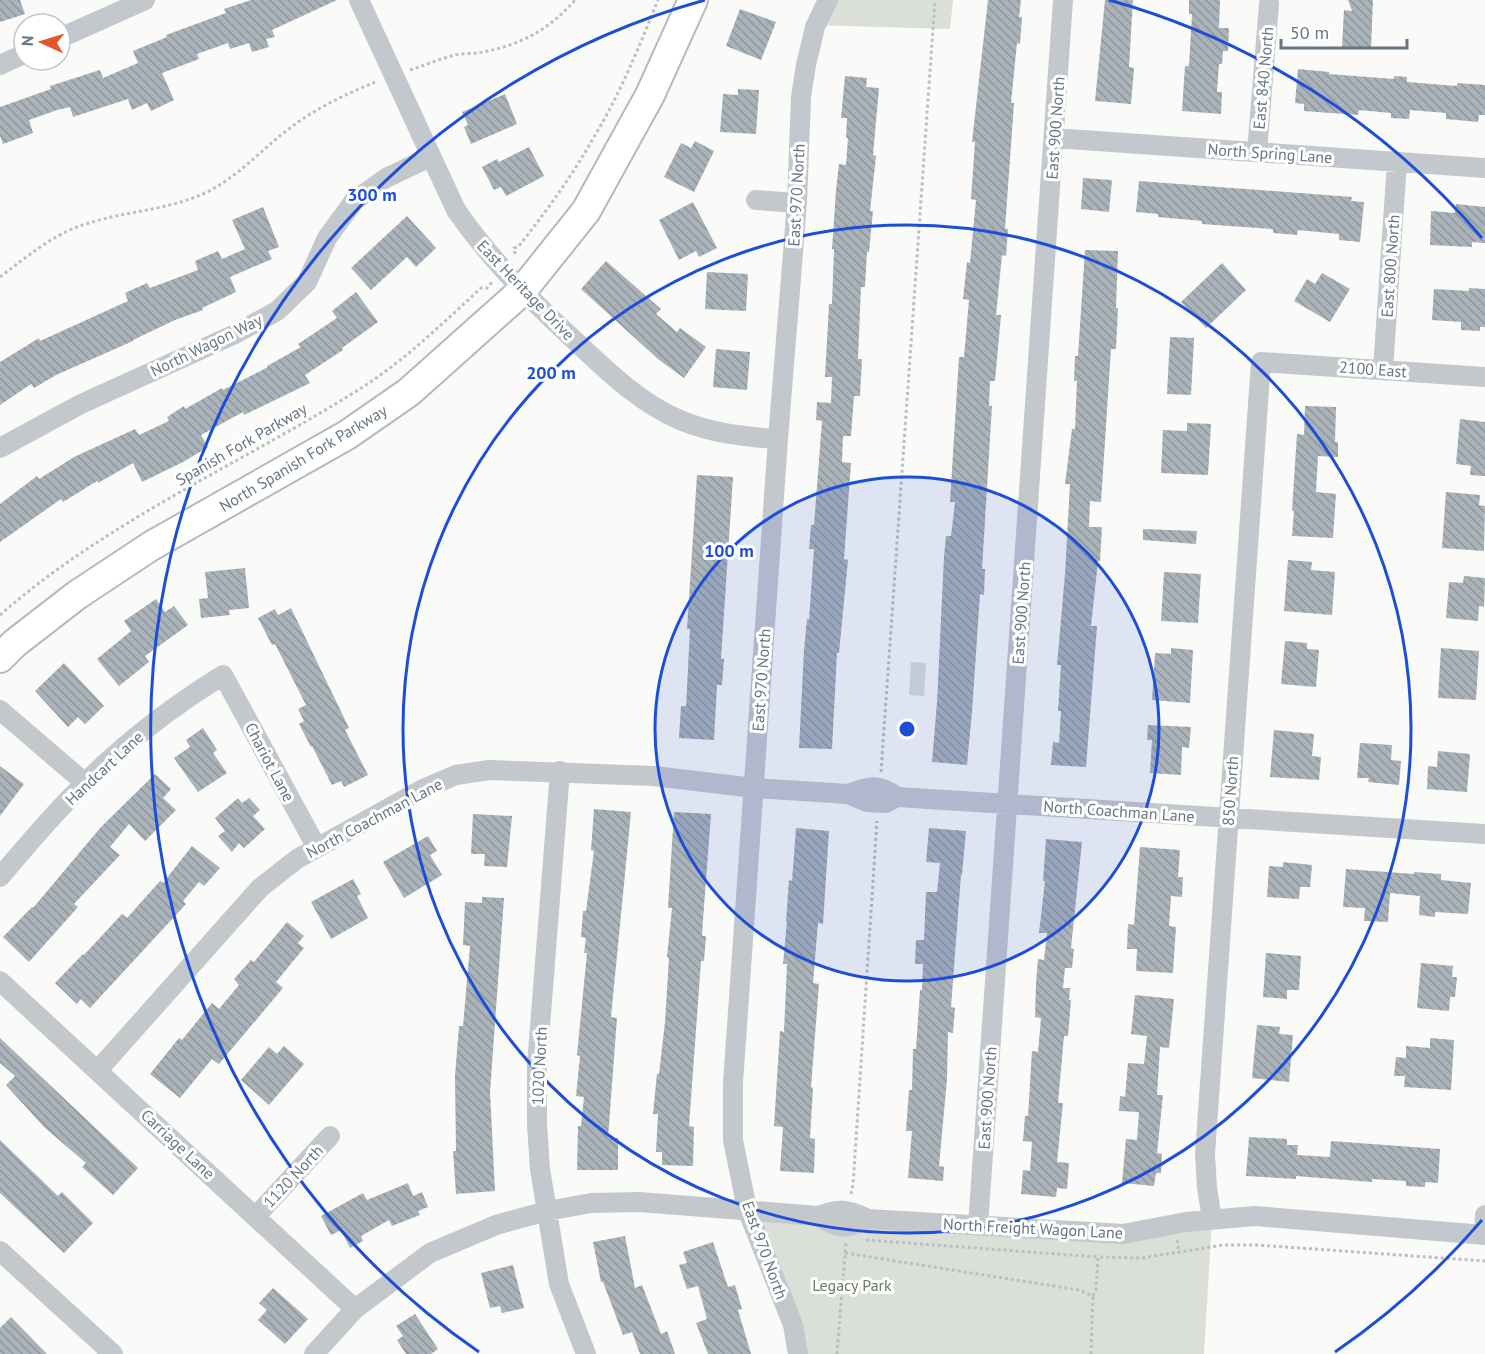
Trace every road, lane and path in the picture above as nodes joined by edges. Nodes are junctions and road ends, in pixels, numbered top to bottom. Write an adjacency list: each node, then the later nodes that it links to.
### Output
1 (145, 0): 10 (street)
2 (359, 0): 15 (street, East Heritage Drive)
3 (575, 0): 11 (path)
4 (658, 0): 20 (path)
5 (693, 0): 23 (street, North Spanish Fork Parkway)
6 (828, 0): 19 (street, East 970 North)
7 (936, 0): 34 (path)
8 (1063, 0): 13 (street, East 900 North)
9 (1269, 4): 14 (street, East 840 North)
10 (72, 33)
11 (406, 71)
12 (382, 80): 21 (path)
13 (1054, 138): 14 (street, North Spring Lane); 37 (street, East 900 North)
14 (1257, 152): 16 (street, North Spring Lane)
15 (430, 157): 23 (street, East Heritage Drive); 28 (street, North Wagon Way)
16 (1397, 162): 17 (street, North Spring Lane); 25 (street, East 800 North)
17 (1485, 168)
18 (756, 200): 19 (street)
19 (797, 202): 27 (street, East 970 North)
20 (516, 255)
21 (0, 277)
22 (487, 288): 29 (path, Spanish Fork Parkway)
23 (522, 291): 27 (street, East Heritage Drive); 30 (street, North Spanish Fork Parkway)
24 (1261, 362): 25 (street, 2100 East); 39 (street, 850 North)
25 (1383, 370): 26 (street, 2100 East)
26 (1485, 376)
27 (778, 439): 36 (street, East 970 North)
28 (0, 448)
29 (0, 615)
30 (0, 658)
31 (223, 675): 35 (street, Handcart Lane); 41 (street, Chariot Lane)
32 (0, 710): 35 (street)
33 (560, 771): 36 (street, North Coachman Lane); 41 (street, North Coachman Lane); 48 (street, 1020 North)
34 (880, 774)
35 (85, 783): 42 (street, Handcart Lane)
36 (754, 788): 37 (street, North Coachman Lane); 47 (street, East 970 North)
37 (1008, 803): 39 (street, North Coachman Lane); 52 (street, East 900 North)
38 (878, 816): 46 (path)
39 (1228, 818): 40 (street, North Coachman Lane); 51 (street, 850 North)
40 (1485, 834)
41 (317, 848): 44 (street, North Coachman Lane)
42 (0, 877)
43 (0, 981): 44 (street, Carriage Lane)
44 (98, 1070): 50 (street, Carriage Lane)
45 (330, 1136): 50 (street, 1120 North)
46 (850, 1196)
47 (747, 1209): 48 (street, North Freight Wagon Lane); 52 (street, North Freight Wagon Lane); 67 (street, East 970 North)
48 (547, 1211): 63 (street, North Freight Wagon Lane); 66 (street, 1020 North)
49 (1485, 1215): 53 (street)
50 (256, 1216): 63 (street, Carriage Lane)
51 (1212, 1219): 52 (street, North Freight Wagon Lane); 53 (street, North Freight Wagon Lane)
52 (978, 1226)
53 (1484, 1235)
54 (851, 1239): 58 (path)
55 (1177, 1239): 59 (path)
56 (863, 1240): 60 (path)
57 (0, 1251): 64 (street)
58 (844, 1252): 62 (path); 68 (path)
59 (1179, 1253): 60 (path); 61 (path)
60 (1098, 1257): 62 (path)
61 (1485, 1261)
62 (1093, 1296): 69 (path)
63 (355, 1309): 65 (street, North Freight Wagon Lane)
64 (113, 1354)
65 (314, 1354)
66 (586, 1354)
67 (798, 1354)
68 (837, 1354)
69 (1091, 1354)

